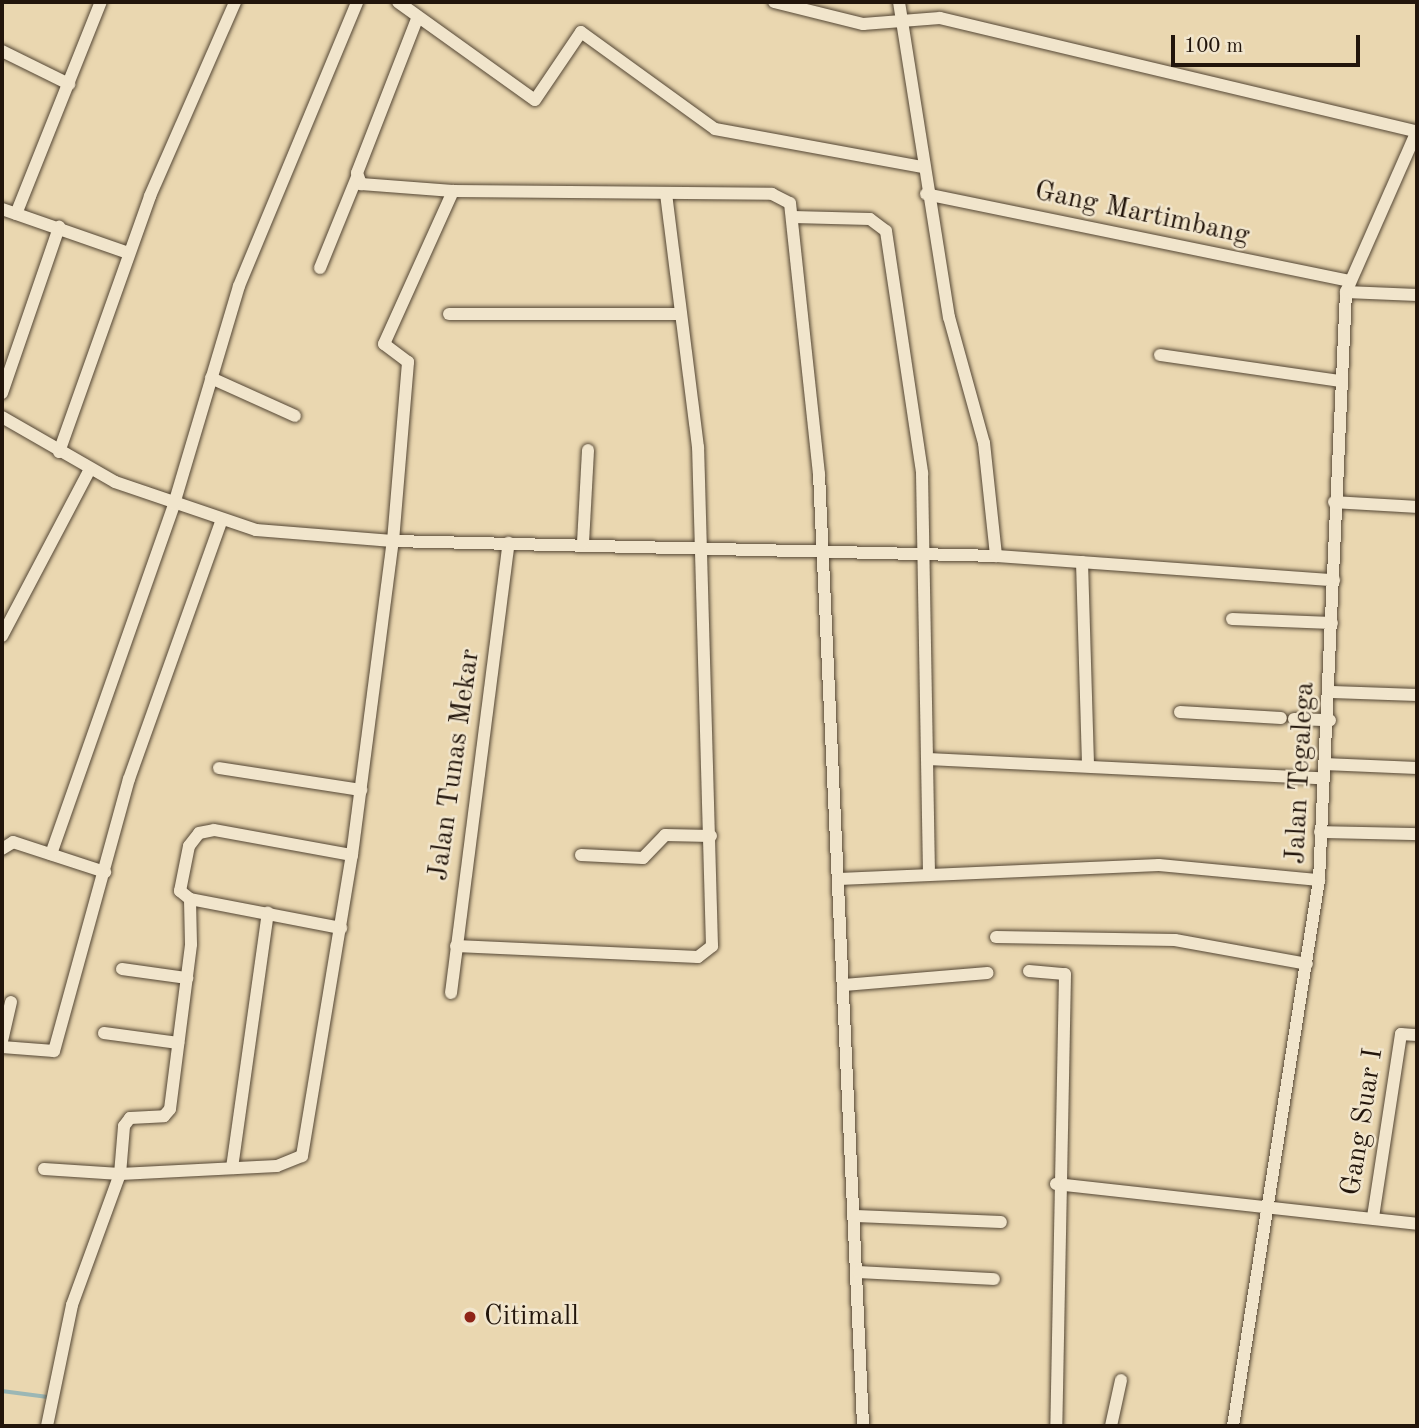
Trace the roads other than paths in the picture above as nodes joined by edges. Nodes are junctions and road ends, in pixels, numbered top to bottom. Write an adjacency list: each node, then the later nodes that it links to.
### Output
1 (102, 2): 10 (street)
2 (235, 2): 21 (street)
3 (357, 2): 28 (street)
4 (774, 2): 8 (street)
5 (899, 2): 8 (street)
6 (402, 3): 7 (street)
7 (416, 19): 12 (street); 13 (street)
8 (901, 20): 11 (street); 12 (street)
9 (2, 51): 10 (street)
10 (69, 84): 18 (street)
11 (1417, 132): 23 (street, Jalan Tegalega)
12 (922, 167): 15 (street)
13 (357, 177): 14 (street); 22 (street)
14 (453, 191): 16 (street); 40 (street)
15 (926, 194): 23 (street, Gang Martimbang); 46 (street)
16 (666, 195): 19 (street); 26 (street)
17 (2, 209): 18 (street)
18 (16, 214): 20 (street)
19 (793, 217): 44 (street); 45 (street)
20 (59, 227): 21 (street); 30 (street)
21 (128, 253): 34 (street)
22 (320, 268)
23 (1347, 287): 24 (street, Gang Martimbang); 29 (street, Jalan Tegalega)
24 (1417, 295)
25 (449, 314): 26 (street)
26 (681, 314): 43 (street)
27 (1160, 355): 29 (street)
28 (211, 378): 31 (street); 37 (street)
29 (1340, 382): 36 (street, Jalan Tegalega)
30 (2, 393)
31 (295, 416)
32 (2, 418): 34 (street)
33 (588, 450): 42 (street)
34 (59, 452): 35 (street)
35 (90, 469): 37 (street); 51 (street)
36 (1334, 502): 38 (street); 48 (street, Jalan Tegalega)
37 (174, 504): 39 (street); 67 (street)
38 (1417, 507)
39 (220, 522): 40 (street); 70 (street)
40 (393, 541): 41 (street); 62 (street)
41 (509, 543): 42 (street); 78 (street, Jalan Tunas Mekar)
42 (583, 543): 43 (street)
43 (704, 545): 44 (street); 65 (street)
44 (823, 550): 45 (street); 72 (street)
45 (925, 555): 46 (street); 56 (street)
46 (996, 556): 47 (street)
47 (1082, 562): 48 (street); 58 (street)
48 (1334, 580): 50 (street, Jalan Tegalega)
49 (1231, 619): 50 (street)
50 (1332, 623): 52 (street, Jalan Tegalega)
51 (2, 635)
52 (1332, 692): 53 (street); 55 (street, Jalan Tegalega)
53 (1417, 695)
54 (1180, 712): 55 (street)
55 (1330, 720): 57 (street, Jalan Tegalega)
56 (928, 759): 58 (street); 71 (street)
57 (1324, 764): 60 (street); 61 (street, Jalan Tegalega)
58 (1088, 765): 61 (street)
59 (219, 768): 62 (street)
60 (1417, 768)
61 (1321, 778): 63 (street, Jalan Tegalega)
62 (361, 790): 68 (street)
63 (1320, 832): 64 (street); 73 (street, Jalan Tegalega)
64 (1417, 834)
65 (711, 836): 69 (street); 78 (street)
66 (2, 849): 67 (street)
67 (51, 854): 70 (street)
68 (352, 855): 74 (street); 76 (street)
69 (581, 855)
70 (105, 872): 91 (street)
71 (929, 874): 72 (street); 73 (street)
72 (839, 879): 84 (street)
73 (1319, 880): 79 (street, Jalan Tegalega)
74 (190, 900): 75 (street); 83 (street)
75 (268, 913): 76 (street); 92 (street)
76 (341, 928): 92 (street)
77 (996, 937): 79 (street)
78 (456, 946): 85 (street, Jalan Tunas Mekar)
79 (1307, 964): 96 (street, Jalan Tegalega)
80 (122, 969): 83 (street)
81 (1029, 971): 95 (street)
82 (987, 973): 84 (street)
83 (187, 978): 90 (street)
84 (844, 985): 97 (street)
85 (451, 993)
86 (11, 1002): 89 (street)
87 (104, 1033): 90 (street)
88 (1417, 1035): 98 (street, Gang Suar I)
89 (2, 1041)
90 (178, 1043): 94 (street)
91 (2, 1047)
92 (232, 1168): 94 (street)
93 (44, 1170): 94 (street)
94 (120, 1174): 104 (street)
95 (1056, 1184): 96 (street); 106 (street)
96 (1267, 1206): 98 (street); 108 (street, Jalan Tegalega)
97 (856, 1216): 99 (street); 101 (street)
98 (1373, 1217): 100 (street)
99 (1001, 1222)
100 (1417, 1224)
101 (859, 1272): 102 (street); 105 (street)
102 (994, 1279)
103 (1121, 1380): 107 (street)
104 (47, 1426)
105 (863, 1426)
106 (1056, 1426)
107 (1111, 1426)
108 (1233, 1426)

